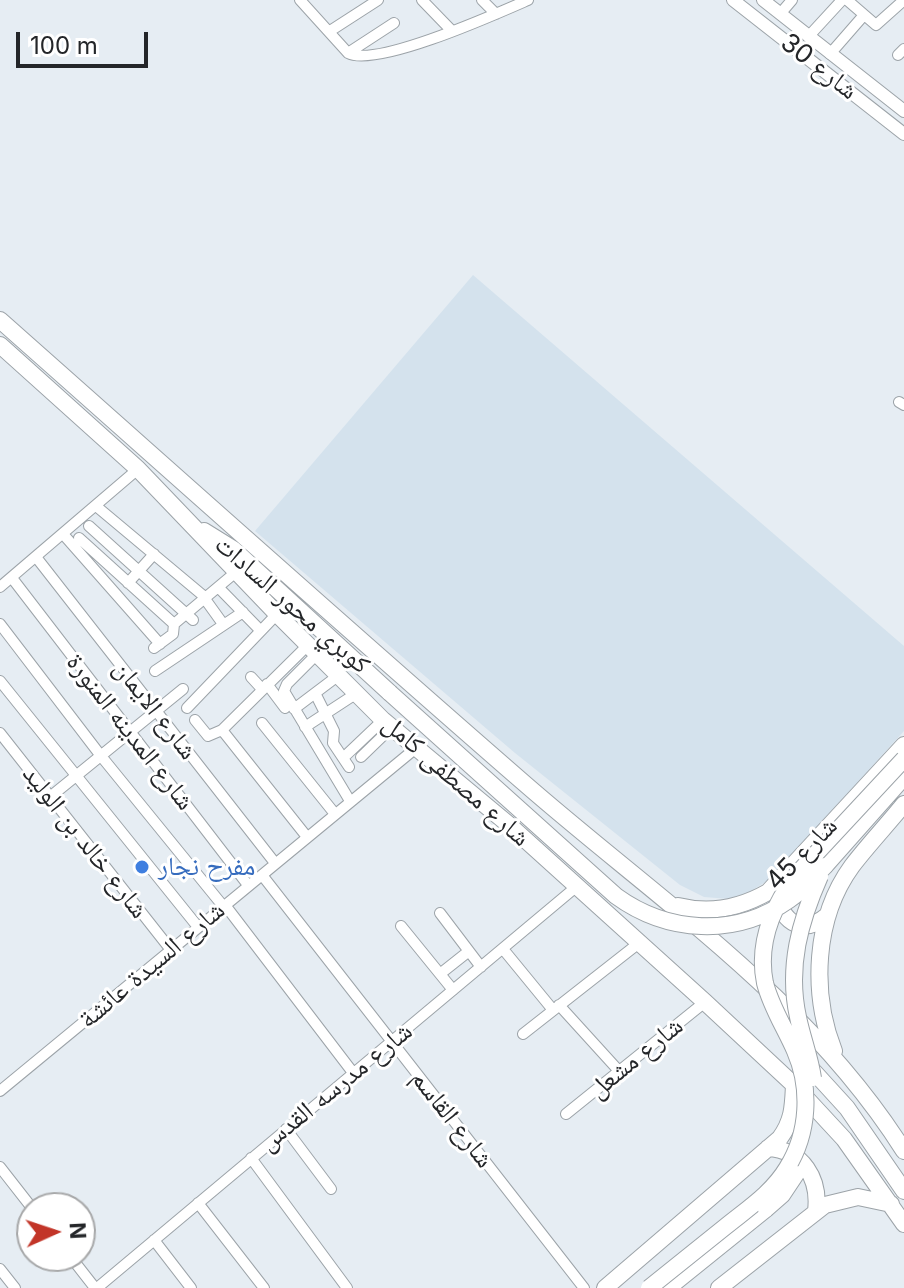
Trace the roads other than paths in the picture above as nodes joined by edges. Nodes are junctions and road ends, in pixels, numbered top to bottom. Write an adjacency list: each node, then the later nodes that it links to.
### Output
1 (300, 0): 15 (street)
2 (378, 0): 15 (street)
3 (422, 0): 16 (street)
4 (482, 0): 11 (street)
5 (528, 0): 11 (street)
6 (733, 0): 21 (street, شارع 30)
7 (763, 0): 12 (street, شارع 30)
8 (792, 0): 12 (street)
9 (845, 0): 13 (street); 17 (street)
10 (904, 0): 13 (street)
11 (496, 14): 16 (street)
12 (780, 14): 17 (street, شارع 30)
13 (864, 15): 19 (street)
14 (394, 23): 18 (street)
15 (330, 31): 18 (street)
16 (452, 31): 18 (street)
17 (808, 37): 19 (street, شارع 30)
18 (348, 53)
19 (830, 54): 20 (street, شارع 30)
20 (904, 111)
21 (904, 134)
22 (0, 320): 66 (main road, شارع مصطفى كامل)
23 (0, 345): 24 (main road, شارع مصطفى كامل)
24 (138, 469): 25 (street); 27 (main road, شارع مصطفى كامل)
25 (99, 508): 26 (street); 28 (street); 30 (street)
26 (89, 526): 29 (street); 32 (street)
27 (195, 528): 33 (main road, شارع مصطفى كامل); 85 (main road, كوبري محور السادات, bridge)
28 (63, 534): 29 (street); 31 (street)
29 (76, 541): 35 (street); 43 (street)
30 (154, 554): 32 (street); 38 (street)
31 (36, 557): 34 (street); 57 (street, شارع الايمان)
32 (139, 571): 35 (street); 41 (street)
33 (236, 572): 37 (street); 40 (main road, شارع مصطفى كامل)
34 (12, 578): 36 (street); 63 (street, شارع المدينه المنورة)
35 (128, 583): 43 (street)
36 (0, 587)
37 (219, 588): 38 (street); 39 (street)
38 (206, 598): 41 (street); 44 (street)
39 (243, 612): 44 (street); 45 (street)
40 (277, 614): 45 (street); 46 (main road, شارع مصطفى كامل)
41 (190, 617): 43 (street)
42 (0, 624): 69 (street)
43 (174, 624)
44 (223, 624): 47 (street)
45 (260, 630): 55 (street)
46 (312, 650): 48 (main road, شارع مصطفى كامل); 51 (street); 56 (street)
47 (155, 671)
48 (339, 675): 53 (main road, شارع مصطفى كامل); 54 (street)
49 (251, 677): 51 (street)
50 (0, 681): 75 (street)
51 (265, 687): 56 (street); 64 (street)
52 (183, 689): 57 (street)
53 (357, 693): 58 (street); 61 (main road, شارع مصطفى كامل)
54 (316, 695): 56 (street); 58 (street)
55 (187, 708)
56 (290, 708): 62 (street)
57 (156, 711): 63 (street); 84 (street, شارع الايمان)
58 (326, 715): 62 (street); 72 (street)
59 (195, 720): 64 (street)
60 (262, 723): 81 (street)
61 (388, 723): 68 (main road, شارع مصطفى كامل); 70 (street); 72 (street)
62 (305, 727): 71 (street)
63 (130, 732): 69 (street); 87 (street, شارع المدينه المنورة)
64 (223, 732): 83 (street)
65 (0, 733): 78 (street, شارع خالد بن الوليد)
66 (473, 738): 74 (main road); 77 (main road, شارع مصطفى كامل)
67 (904, 745): 88 (main road, شارع 45)
68 (416, 748): 74 (main road, شارع مصطفى كامل); 79 (street, شارع السيدة عائشة)
69 (101, 756): 75 (street); 90 (street)
70 (361, 757)
71 (324, 758): 72 (street); 79 (street)
72 (343, 758)
73 (904, 759): 107 (main road, bridge)
74 (447, 773): 82 (main road, شارع مصطفى كامل)
75 (75, 777): 78 (street); 95 (street)
76 (904, 777): 85 (main road, كوبري محور السادات)
77 (527, 786): 82 (main road); 91 (main road, شارع مصطفى كامل)
78 (50, 797): 98 (street, شارع خالد بن الوليد)
79 (350, 801): 81 (street, شارع السيدة عائشة)
80 (904, 804): 93 (main road, شارع 45)
81 (335, 814): 83 (street, شارع السيدة عائشة)
82 (508, 824): 89 (main road, شارع مصطفى كامل)
83 (307, 837): 84 (street, شارع السيدة عائشة)
84 (275, 863): 86 (street, شارع السيدة عائشة)
85 (825, 866): 137 (main road, كوبري محور السادات, bridge)
86 (262, 875): 87 (street, شارع السيدة عائشة); 106 (street, شارع القاسم)
87 (248, 885): 90 (street, شارع السيدة عائشة)
88 (775, 885): 91 (main road, شارع 45); 93 (main road)
89 (576, 887): 96 (main road, شارع مصطفى كامل); 97 (street, شارع مدرسه القدس)
90 (224, 906): 95 (street, شارع السيدة عائشة); 110 (street)
91 (674, 906): 108 (main road, شارع مصطفى كامل)
92 (440, 913): 99 (street)
93 (828, 915): 108 (main road, شارع 45)
94 (401, 926): 101 (street)
95 (198, 927): 98 (street, شارع السيدة عائشة)
96 (639, 943): 103 (main road, شارع مصطفى كامل); 104 (street)
97 (503, 949): 100 (street, شارع مدرسه القدس); 104 (street)
98 (171, 950): 112 (street, شارع السيدة عائشة)
99 (469, 951): 100 (street); 101 (street)
100 (481, 967): 102 (street, شارع مدرسه القدس)
101 (440, 974): 102 (street)
102 (453, 990): 106 (street, شارع مدرسه القدس)
103 (705, 1002): 109 (street, شارع مشعل); 111 (main road, شارع مصطفى كامل)
104 (556, 1008): 105 (street); 109 (street)
105 (523, 1034)
106 (392, 1042): 110 (street, شارع مدرسه القدس); 134 (street, شارع القاسم)
107 (796, 1053): 120 (main road, bridge); 136 (main road, bridge)
108 (838, 1060): 116 (main road, شارع مصطفى كامل)
109 (619, 1071): 113 (street, شارع مشعل)
110 (354, 1074): 114 (street, شارع مدرسه القدس)
111 (794, 1085): 115 (main road); 123 (main road, شارع مصطفى كامل)
112 (0, 1091)
113 (566, 1114)
114 (286, 1129): 117 (street, شارع مدرسه القدس); 119 (street)
115 (768, 1148): 124 (main road); 135 (main road)
116 (904, 1151)
117 (251, 1158): 122 (street, شارع مدرسه القدس); 133 (street)
118 (0, 1167): 121 (street)
119 (331, 1189)
120 (904, 1191)
121 (20, 1192)
122 (198, 1203): 126 (street, شارع مدرسه القدس); 132 (street)
123 (891, 1204): 124 (main road); 125 (main road, شارع مصطفى كامل)
124 (816, 1211): 138 (main road)
125 (904, 1224)
126 (154, 1240): 130 (street, شارع مدرسه القدس); 131 (street)
127 (0, 1269): 129 (street)
128 (83, 1272): 130 (street)
129 (15, 1288)
130 (96, 1288)
131 (191, 1288)
132 (264, 1288)
133 (347, 1288)
134 (584, 1288)
135 (605, 1288)
136 (649, 1288)
137 (668, 1288)
138 (719, 1288)

